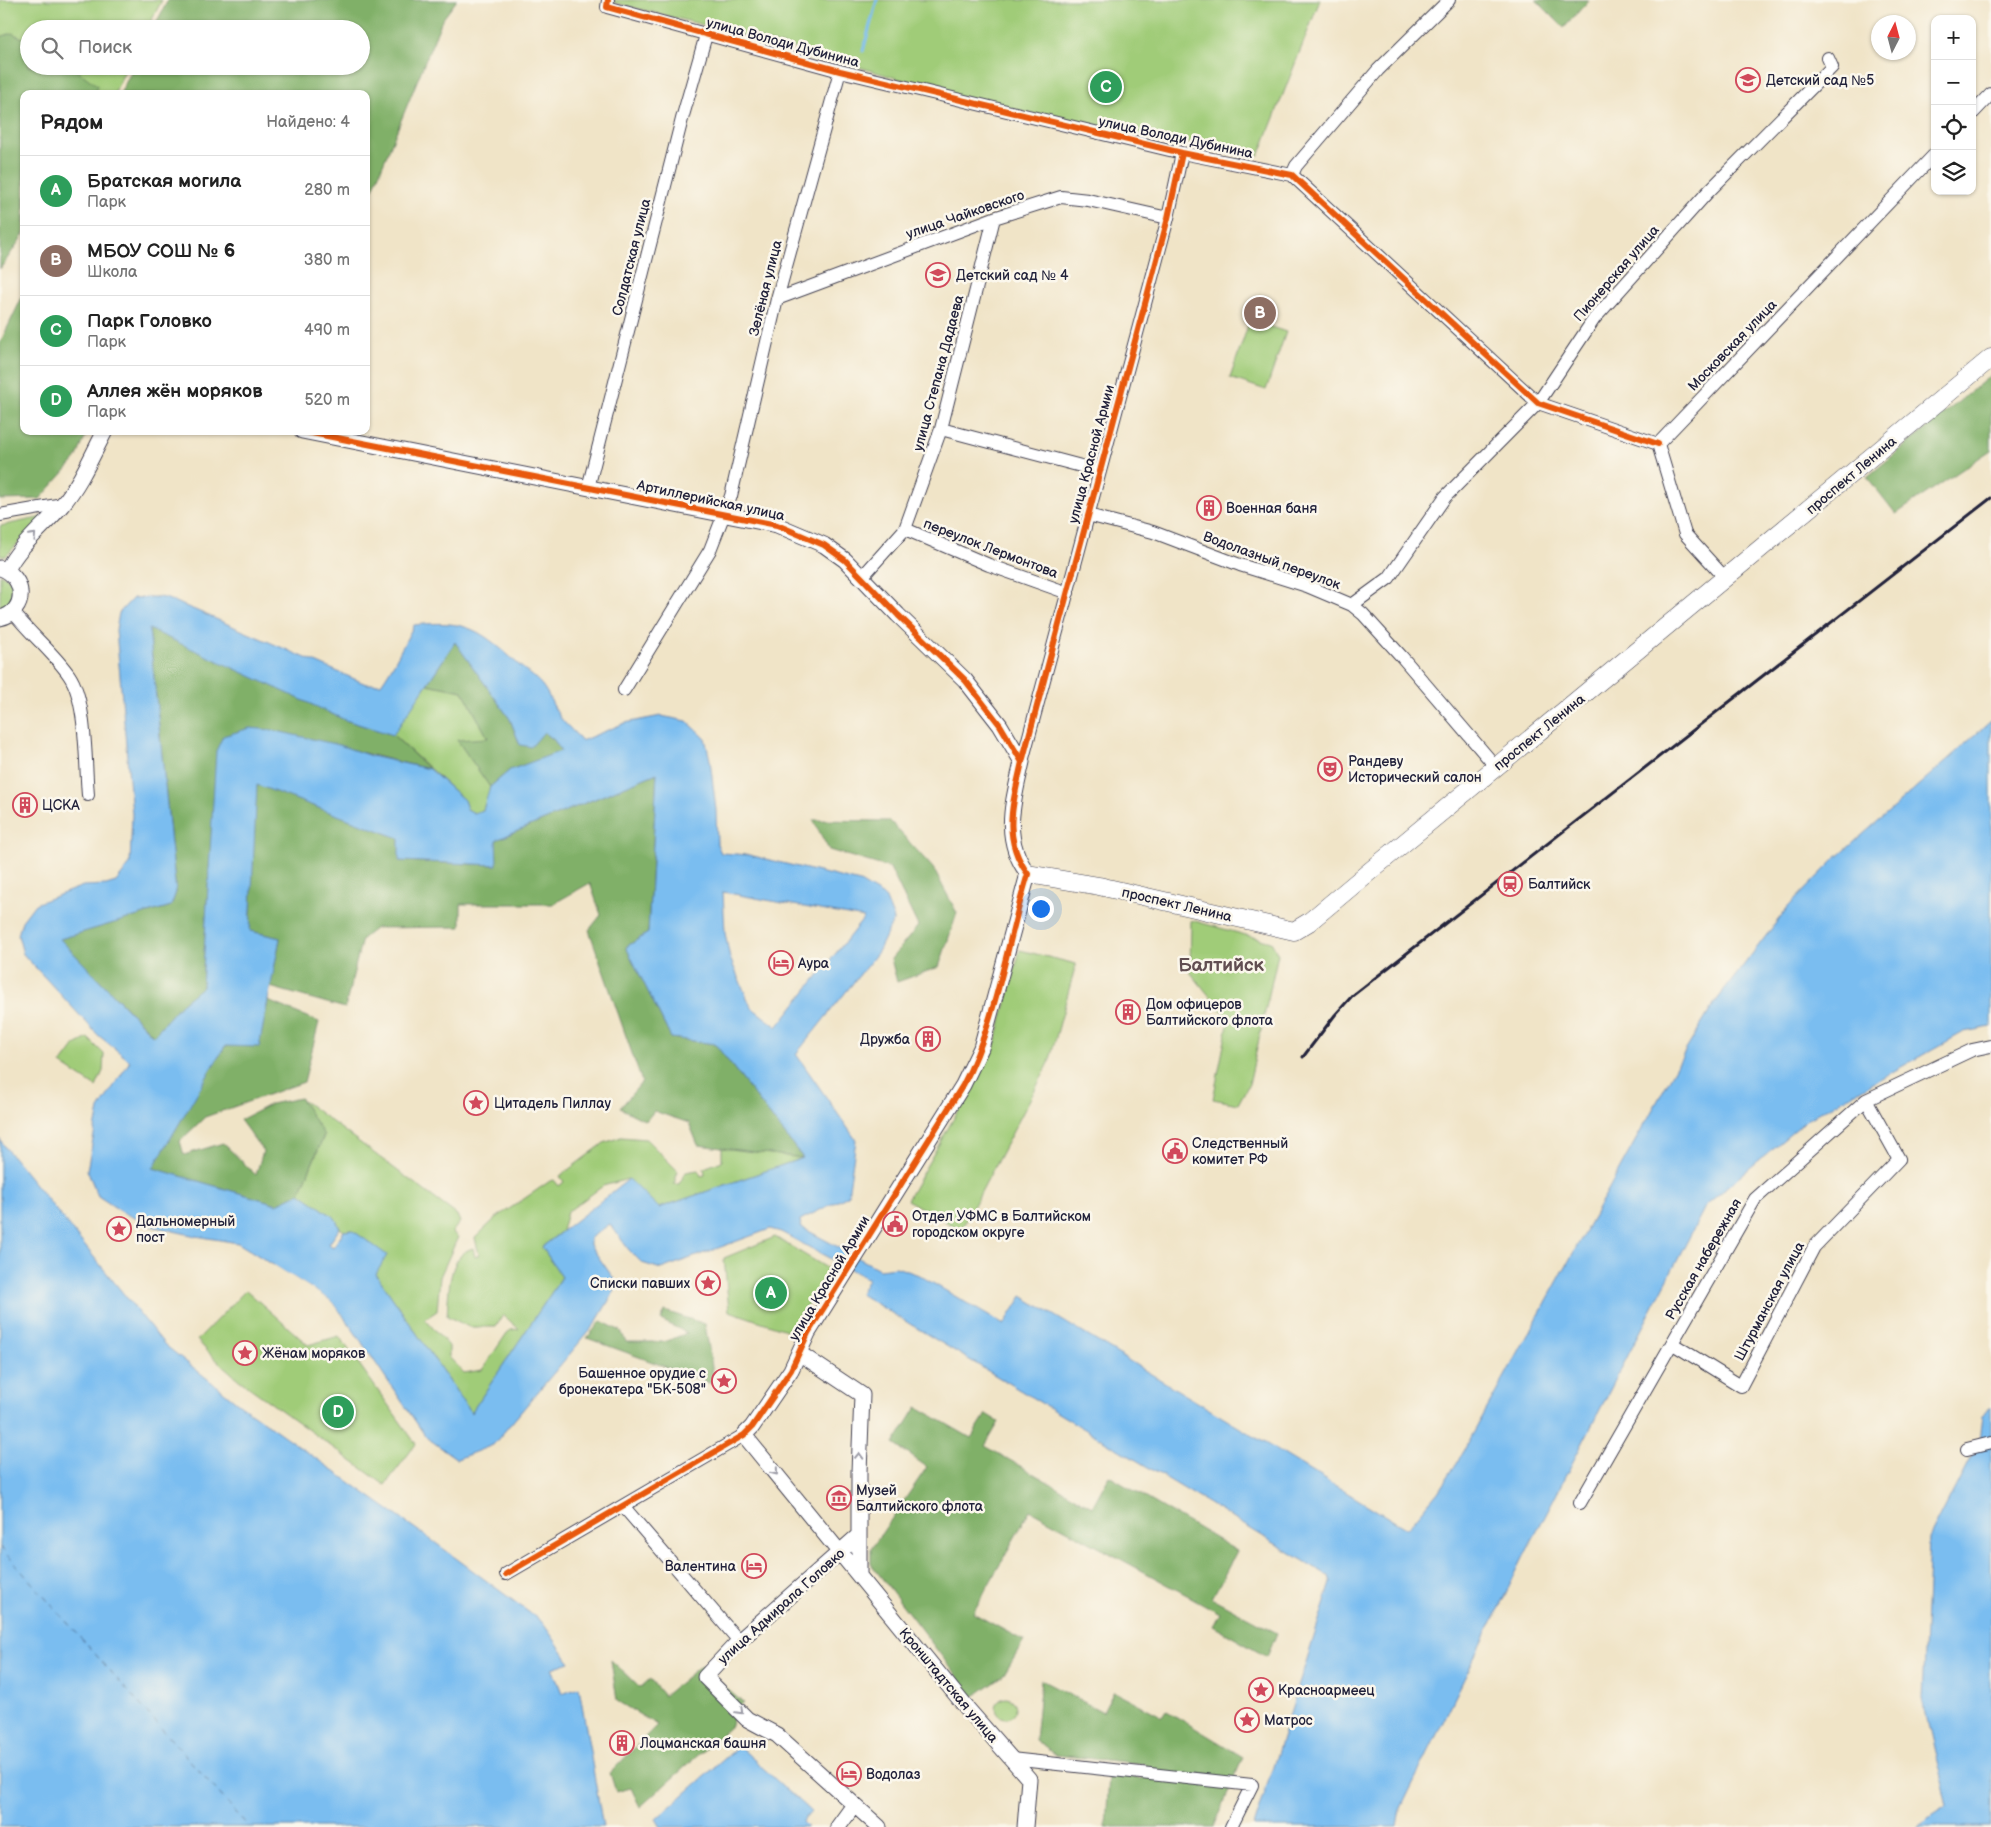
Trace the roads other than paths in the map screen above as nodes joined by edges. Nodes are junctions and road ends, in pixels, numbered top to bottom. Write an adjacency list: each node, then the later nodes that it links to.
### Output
1 (1449, 0): 10 (street)
2 (608, 4): 3 (street, улица Володи Дубинина)
3 (706, 35): 5 (street, улица Володи Дубинина); 21 (street, Солдатская улица)
4 (1828, 58): 15 (street, Пионерская улица)
5 (840, 71): 8 (street, улица Володи Дубинина); 13 (street, Зелёная улица)
6 (1991, 94): 7 (street)
7 (1976, 110)
8 (1182, 153): 10 (street, улица Володи Дубинина); 12 (street, улица Красной Армии)
9 (1931, 158): 19 (street, Московская улица)
10 (1292, 175): 15 (street)
11 (994, 218): 12 (street, улица Чайковского); 13 (street, улица Чайковского); 16 (street, улица Степана Дадаева)
12 (1168, 218): 20 (street, улица Красной Армии)
13 (777, 299): 24 (street, Зелёная улица)
14 (1991, 358): 29 (main road, проспект Ленина)
15 (1538, 403): 19 (street); 31 (street, Пионерская улица)
16 (941, 429): 20 (street); 26 (street, улица Степана Дадаева)
17 (103, 435): 22 (street)
18 (322, 435): 21 (street, Артиллерийская улица)
19 (1658, 444): 29 (street)
20 (1100, 471): 25 (street, улица Красной Армии)
21 (588, 488): 24 (street, Артиллерийская улица)
22 (63, 504): 23 (street); 27 (street, one-way to 22)
23 (0, 514)
24 (724, 515): 28 (street, Артиллерийская улица); 33 (street, Зелёная улица)
25 (1088, 515): 30 (street, улица Красной Армии); 31 (street, Водолазный переулок)
26 (905, 529): 28 (street, улица Степана Дадаева); 30 (street, переулок Лермонтова)
27 (3, 569): 32 (street)
28 (862, 577): 34 (street, Артиллерийская улица)
29 (1726, 578): 35 (main road, проспект Ленина)
30 (1068, 593): 34 (street, улица Красной Армии)
31 (1352, 605): 35 (street, Водолазный переулок)
32 (6, 615): 36 (street)
33 (624, 690)
34 (1022, 762): 37 (street)
35 (1496, 767): 37 (main road, проспект Ленина)
36 (88, 795)
37 (1028, 874): 41 (street, улица Красной Армии)
38 (1991, 1046): 39 (street, Русская набережная)
39 (1866, 1100): 40 (street, Русская набережная); 40 (street, Штурманская улица)
40 (1673, 1344): 45 (street, Русская набережная)
41 (799, 1353): 42 (street, улица Красной Армии); 47 (street, one-way to 41)
42 (744, 1435): 46 (street, улица Красной Армии); 48 (street, Кронштадтская улица, one-way to 48)
43 (1991, 1443): 44 (street)
44 (1967, 1449)
45 (1580, 1503)
46 (623, 1506): 49 (street, улица Красной Армии); 51 (street)
47 (859, 1536): 48 (street, улица Адмирала Головко); 50 (street)
48 (840, 1552): 50 (street, Кронштадтская улица); 51 (street, улица Адмирала Головко)
49 (506, 1574)
50 (859, 1575): 52 (street, Кронштадтская улица)
51 (739, 1641): 53 (street, улица Адмирала Головко, one-way to 53)
52 (1011, 1759): 56 (street, Кронштадтская улица); 57 (street)
53 (854, 1805): 54 (street); 55 (street)
54 (838, 1827)
55 (879, 1827)
56 (1025, 1827)
57 (1231, 1827)

